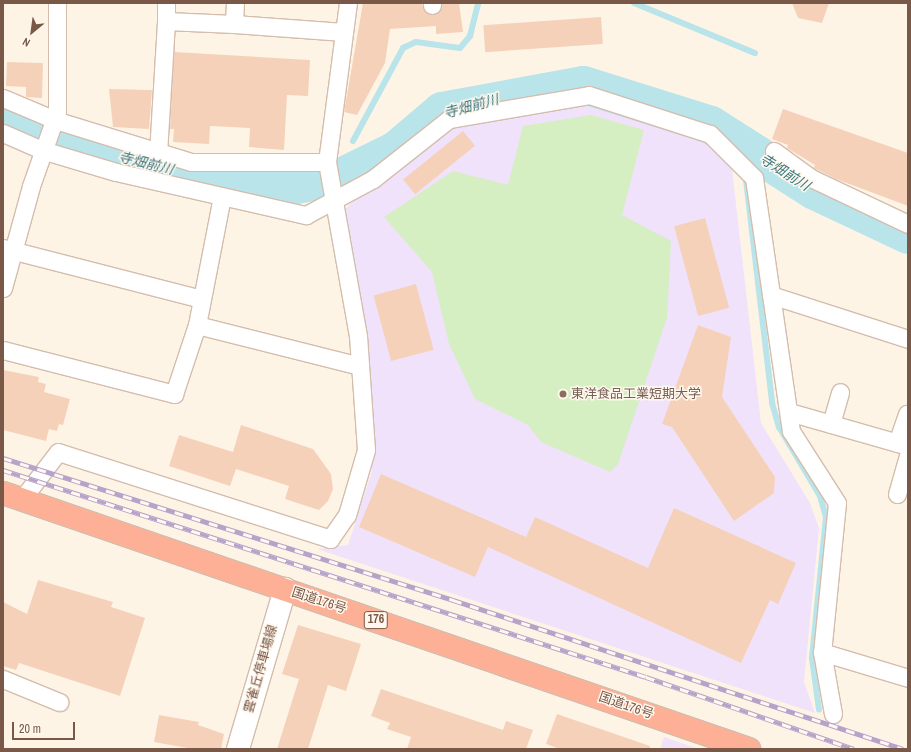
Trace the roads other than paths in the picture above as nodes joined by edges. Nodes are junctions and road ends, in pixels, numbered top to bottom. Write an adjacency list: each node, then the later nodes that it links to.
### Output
1 (57, 3): 9 (street)
2 (166, 3): 5 (street)
3 (234, 3): 6 (street)
4 (348, 3): 7 (street)
5 (166, 21): 6 (street); 13 (street)
6 (234, 24): 7 (street)
7 (344, 32): 14 (street)
8 (3, 98): 9 (street)
9 (54, 121): 11 (street); 13 (street)
10 (3, 133): 11 (street)
11 (44, 149): 16 (street); 18 (street)
12 (774, 150): 17 (street)
13 (158, 153): 14 (street)
14 (328, 166): 15 (street)
15 (332, 193): 16 (street); 20 (street); 25 (street)
16 (222, 196): 21 (street)
17 (908, 224)
18 (8, 249): 19 (street); 21 (street)
19 (3, 288)
20 (771, 295): 23 (street); 27 (street)
21 (202, 299): 22 (street)
22 (197, 325): 24 (street); 25 (street)
23 (908, 339)
24 (3, 350)
25 (360, 366): 33 (street)
26 (840, 392): 29 (street)
27 (790, 412): 29 (street); 35 (street)
28 (907, 414): 30 (street)
29 (831, 424): 30 (street)
30 (903, 444)
31 (908, 456): 32 (street)
32 (897, 494)
33 (13, 496): 34 (highway, 国道176号 / 176)
34 (285, 589): 40 (main road, 雲雀丘停車場線); 41 (highway, 国道176号 / 176)
35 (822, 652): 36 (street); 39 (street)
36 (908, 678)
37 (3, 679): 38 (street)
38 (59, 702)
39 (833, 714)
40 (238, 749)
41 (749, 749)

